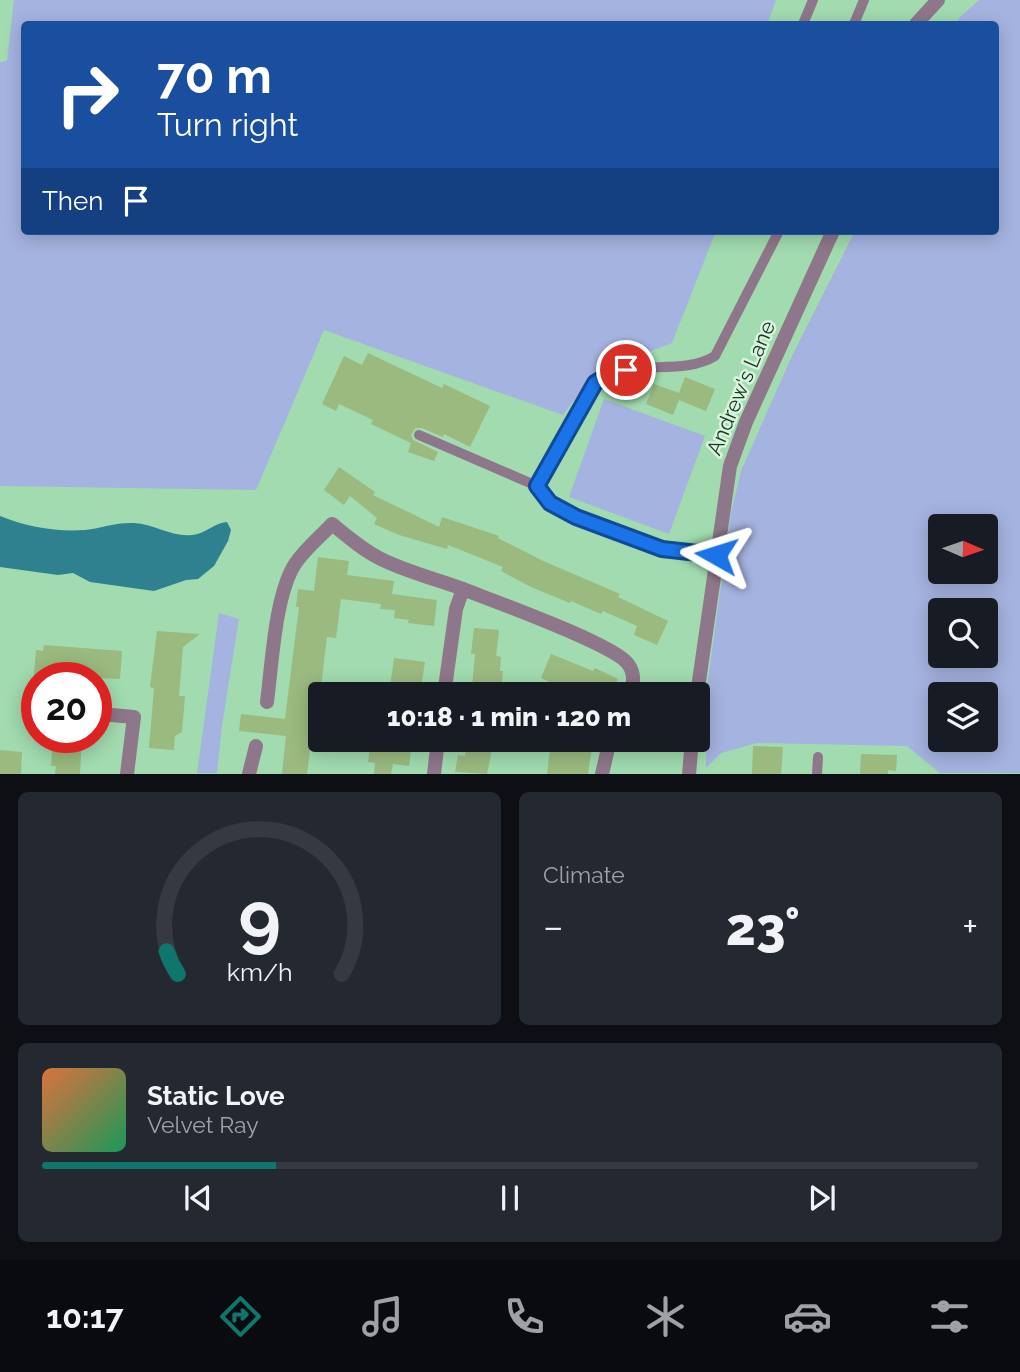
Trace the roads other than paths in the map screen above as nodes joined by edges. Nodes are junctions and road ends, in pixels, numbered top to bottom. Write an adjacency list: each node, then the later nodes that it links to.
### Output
1 (813, 0): 4 (lane)
2 (864, 0): 5 (lane)
3 (938, 0): 6 (street)
4 (804, 21)
5 (855, 21)
6 (919, 21)
7 (777, 235): 10 (lane)
8 (831, 235): 11 (street, Andrew's Lane)
9 (419, 435): 10 (lane)
10 (537, 486): 11 (lane)
11 (716, 555): 15 (street, Andrew's Lane)
12 (463, 589): 13 (street); 14 (street); 16 (street)
13 (446, 682)
14 (634, 682)
15 (699, 682)
16 (267, 702)
17 (112, 715): 23 (street)
18 (256, 746): 24 (street)
19 (437, 752): 25 (street)
20 (607, 752): 26 (street)
21 (691, 752): 27 (street)
22 (818, 757): 28 (lane)
23 (127, 774)
24 (249, 774)
25 (434, 774)
26 (602, 774)
27 (689, 774)
28 (817, 774)

